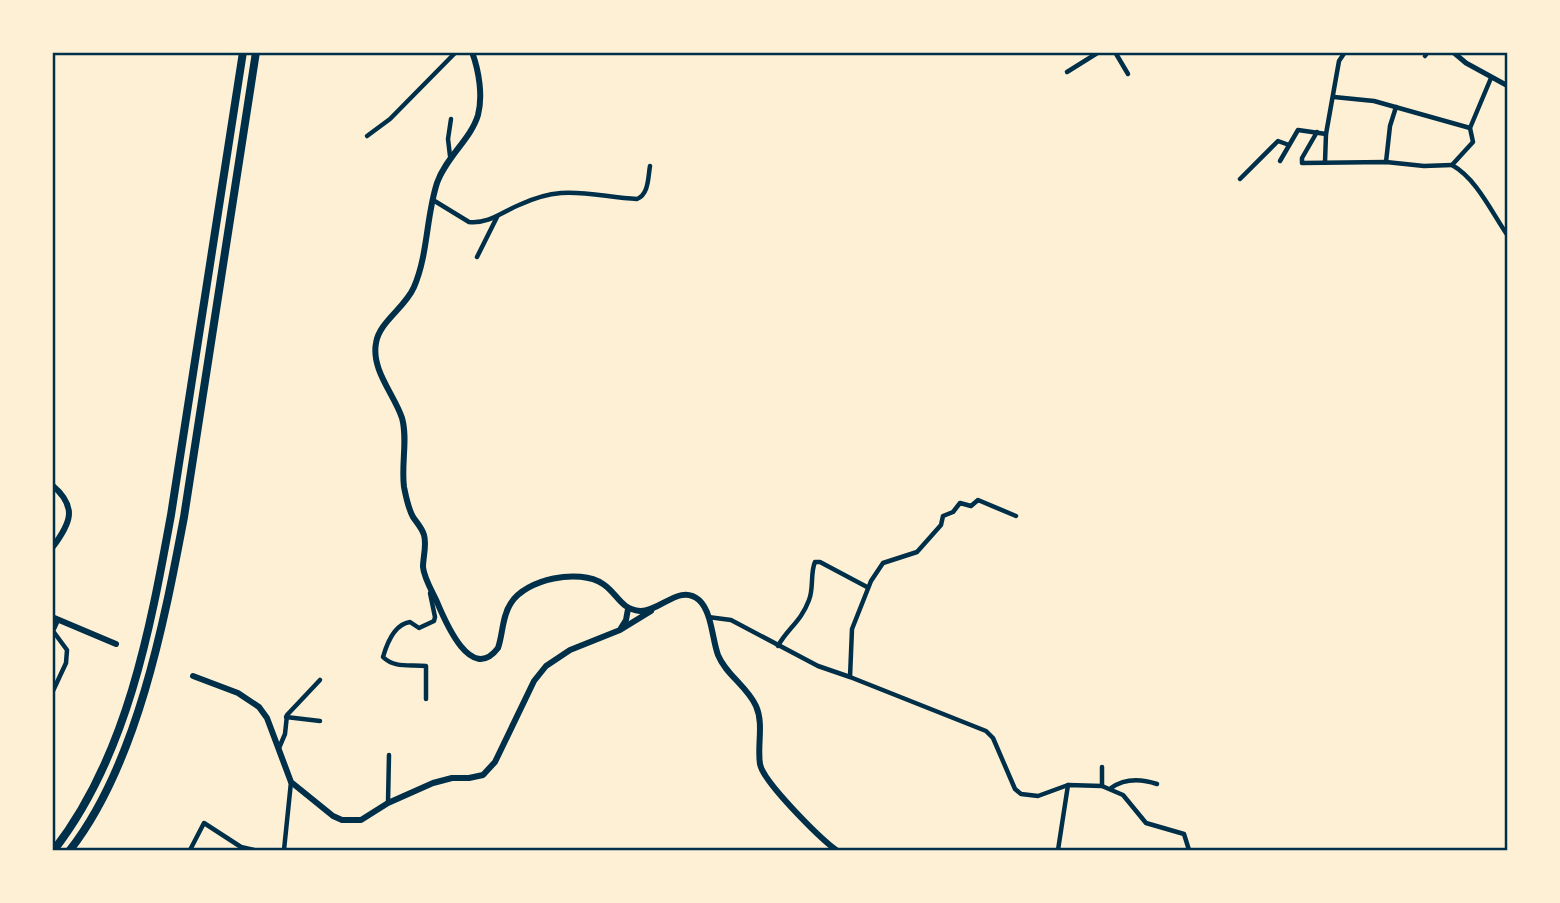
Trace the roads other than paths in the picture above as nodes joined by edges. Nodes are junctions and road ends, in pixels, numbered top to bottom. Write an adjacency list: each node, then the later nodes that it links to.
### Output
1 (243, 52): 60 (highway)
2 (256, 52): 61 (highway)
3 (456, 52): 19 (street)
4 (472, 52): 21 (main road)
5 (1099, 52): 9 (street)
6 (1115, 52): 10 (street)
7 (1345, 52): 13 (street)
8 (1454, 53): 11 (street)
9 (1067, 72)
10 (1128, 74)
11 (1491, 78): 12 (street); 16 (street)
12 (1507, 86)
13 (1334, 97): 14 (street); 18 (street)
14 (1396, 107): 16 (street); 24 (street)
15 (452, 119): 21 (street)
16 (1470, 128): 25 (street)
17 (1317, 132): 18 (street); 20 (street); 23 (street)
18 (1326, 134): 23 (street)
19 (367, 136)
20 (1289, 145): 22 (street); 27 (street)
21 (450, 156): 28 (main road)
22 (1280, 161)
23 (1325, 162): 24 (street)
24 (1386, 162): 25 (street)
25 (1452, 165): 30 (street)
26 (650, 166): 29 (street)
27 (1240, 179)
28 (433, 200): 29 (street); 36 (main road)
29 (497, 216): 31 (street)
30 (1507, 236)
31 (477, 257)
32 (52, 485): 34 (main road)
33 (1016, 516): 35 (street)
34 (52, 548)
35 (869, 584): 43 (street); 45 (street)
36 (430, 585): 37 (main road); 48 (street)
37 (628, 608): 38 (main road); 41 (main road)
38 (651, 611): 39 (main road); 41 (main road)
39 (708, 617): 43 (street); 65 (main road)
40 (55, 619): 42 (main road); 47 (street)
41 (620, 630): 59 (main road)
42 (116, 644)
43 (778, 646): 45 (street)
44 (192, 676): 51 (main road)
45 (850, 677): 56 (street)
46 (320, 680): 49 (street)
47 (52, 693)
48 (426, 699)
49 (286, 717): 50 (street); 51 (street)
50 (320, 721)
51 (279, 748): 54 (main road)
52 (389, 755): 59 (street)
53 (1102, 767): 57 (street)
54 (291, 782): 59 (main road); 64 (street)
55 (1157, 784): 58 (street)
56 (1068, 785): 57 (street); 66 (street)
57 (1102, 786): 58 (street)
58 (1111, 789): 67 (street)
59 (388, 803)
60 (54, 850)
61 (70, 850)
62 (190, 850): 63 (street)
63 (254, 850)
64 (284, 850)
65 (836, 850)
66 (1058, 850)
67 (1189, 850)

